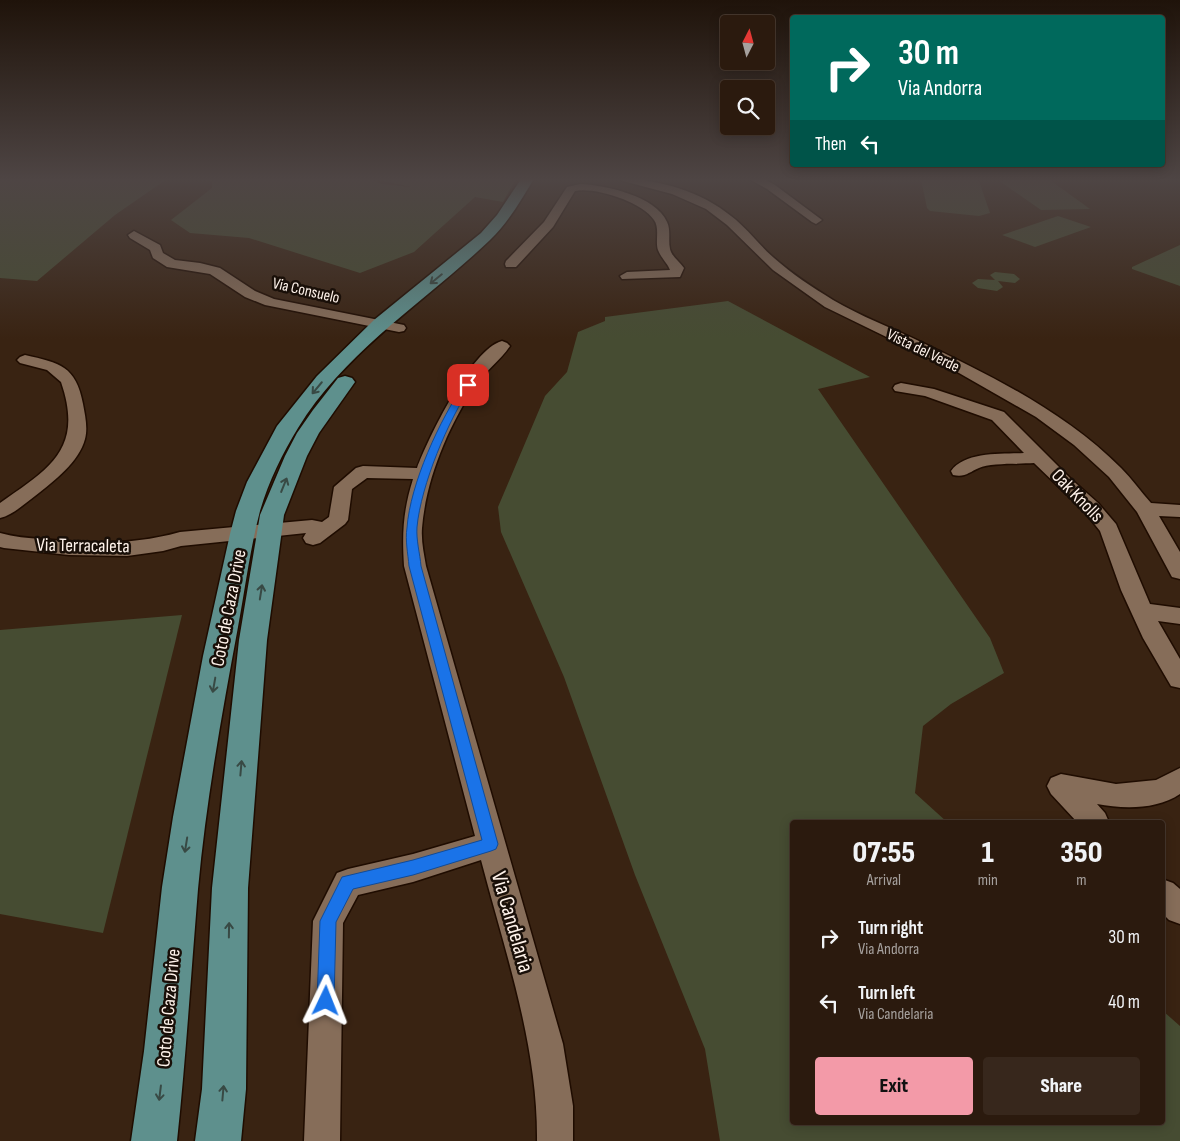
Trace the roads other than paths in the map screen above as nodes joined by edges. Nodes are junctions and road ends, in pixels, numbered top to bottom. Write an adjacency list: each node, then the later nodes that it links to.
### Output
1 (489, 232): 8 (main road, Coto de Caza Drive)
2 (543, 232): 6 (street)
3 (663, 232): 7 (street)
4 (741, 232): 15 (street, Vista del Verde)
5 (134, 236): 8 (street, Via Consuelo)
6 (511, 264)
7 (628, 276)
8 (390, 326): 19 (main road, Coto de Caza Drive)
9 (502, 346): 14 (street, Via Candelaria)
10 (25, 360): 17 (street)
11 (901, 388): 12 (street, Oak Knolls)
12 (1040, 457): 13 (street); 22 (street, Oak Knolls)
13 (960, 471)
14 (424, 474): 18 (street); 27 (street, Via Candelaria)
15 (1145, 509): 16 (street); 21 (street, Vista del Verde)
16 (1180, 511)
17 (0, 512)
18 (326, 529): 19 (street)
19 (256, 538): 20 (street, Via Terracaleta); 30 (main road, Coto de Caza Drive, one-way to 30); 31 (main road, Coto de Caza Drive, one-way to 19)
20 (0, 540)
21 (1180, 572)
22 (1142, 611): 23 (street); 24 (street, Oak Knolls)
23 (1180, 616)
24 (1180, 679)
25 (1180, 780): 26 (street)
26 (1093, 820)
27 (491, 844): 32 (street); 33 (street, Via Candelaria)
28 (1165, 896): 29 (street)
29 (1180, 909)
30 (154, 1141)
31 (218, 1141)
32 (322, 1141)
33 (555, 1141)

